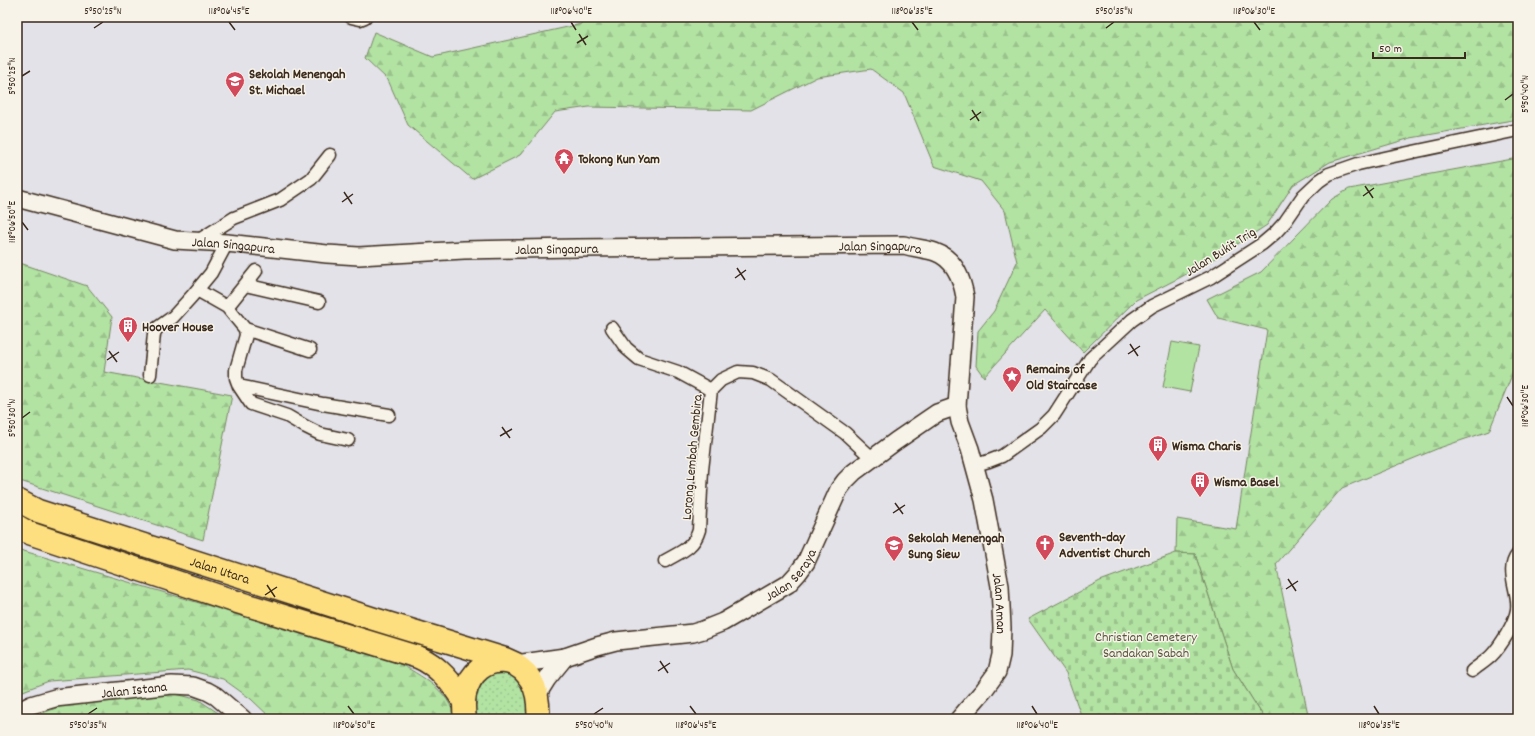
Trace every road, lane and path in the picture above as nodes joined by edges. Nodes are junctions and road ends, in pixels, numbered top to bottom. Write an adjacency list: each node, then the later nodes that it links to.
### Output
1 (351, 17): 2 (street)
2 (365, 17)
3 (1518, 130): 23 (street, Jalan Bukit Trig)
4 (330, 155): 6 (street)
5 (17, 198): 6 (street, Jalan Singapura)
6 (196, 242): 7 (street, Jalan Singapura)
7 (227, 243): 10 (street); 19 (street, Jalan Singapura)
8 (256, 271): 9 (street)
9 (245, 284): 11 (street); 12 (street)
10 (197, 290): 12 (street); 16 (street)
11 (319, 302)
12 (227, 307): 13 (street)
13 (245, 328): 15 (street); 17 (street)
14 (612, 328): 18 (street)
15 (310, 350)
16 (150, 374)
17 (239, 386): 20 (street); 21 (street)
18 (711, 390): 22 (street, Lorong Lembah Gembira); 27 (street, Lorong Lembah Gembira)
19 (957, 406): 22 (street, Jalan Seraya); 23 (street, Jalan Aman)
20 (390, 415)
21 (348, 440)
22 (872, 458): 28 (street, Jalan Seraya)
23 (974, 465): 36 (street, Jalan Aman)
24 (17, 500): 29 (highway, Jalan Utara)
25 (17, 526): 32 (highway, Jalan Utara)
26 (1518, 554): 30 (street)
27 (665, 561)
28 (565, 657): 29 (street, Jalan Seraya); 31 (street)
29 (516, 664): 31 (highway); 32 (highway)
30 (1472, 670)
31 (537, 695): 35 (highway)
32 (464, 711)
33 (17, 712): 34 (street, Jalan Istana)
34 (243, 719)
35 (538, 719)
36 (959, 719)

